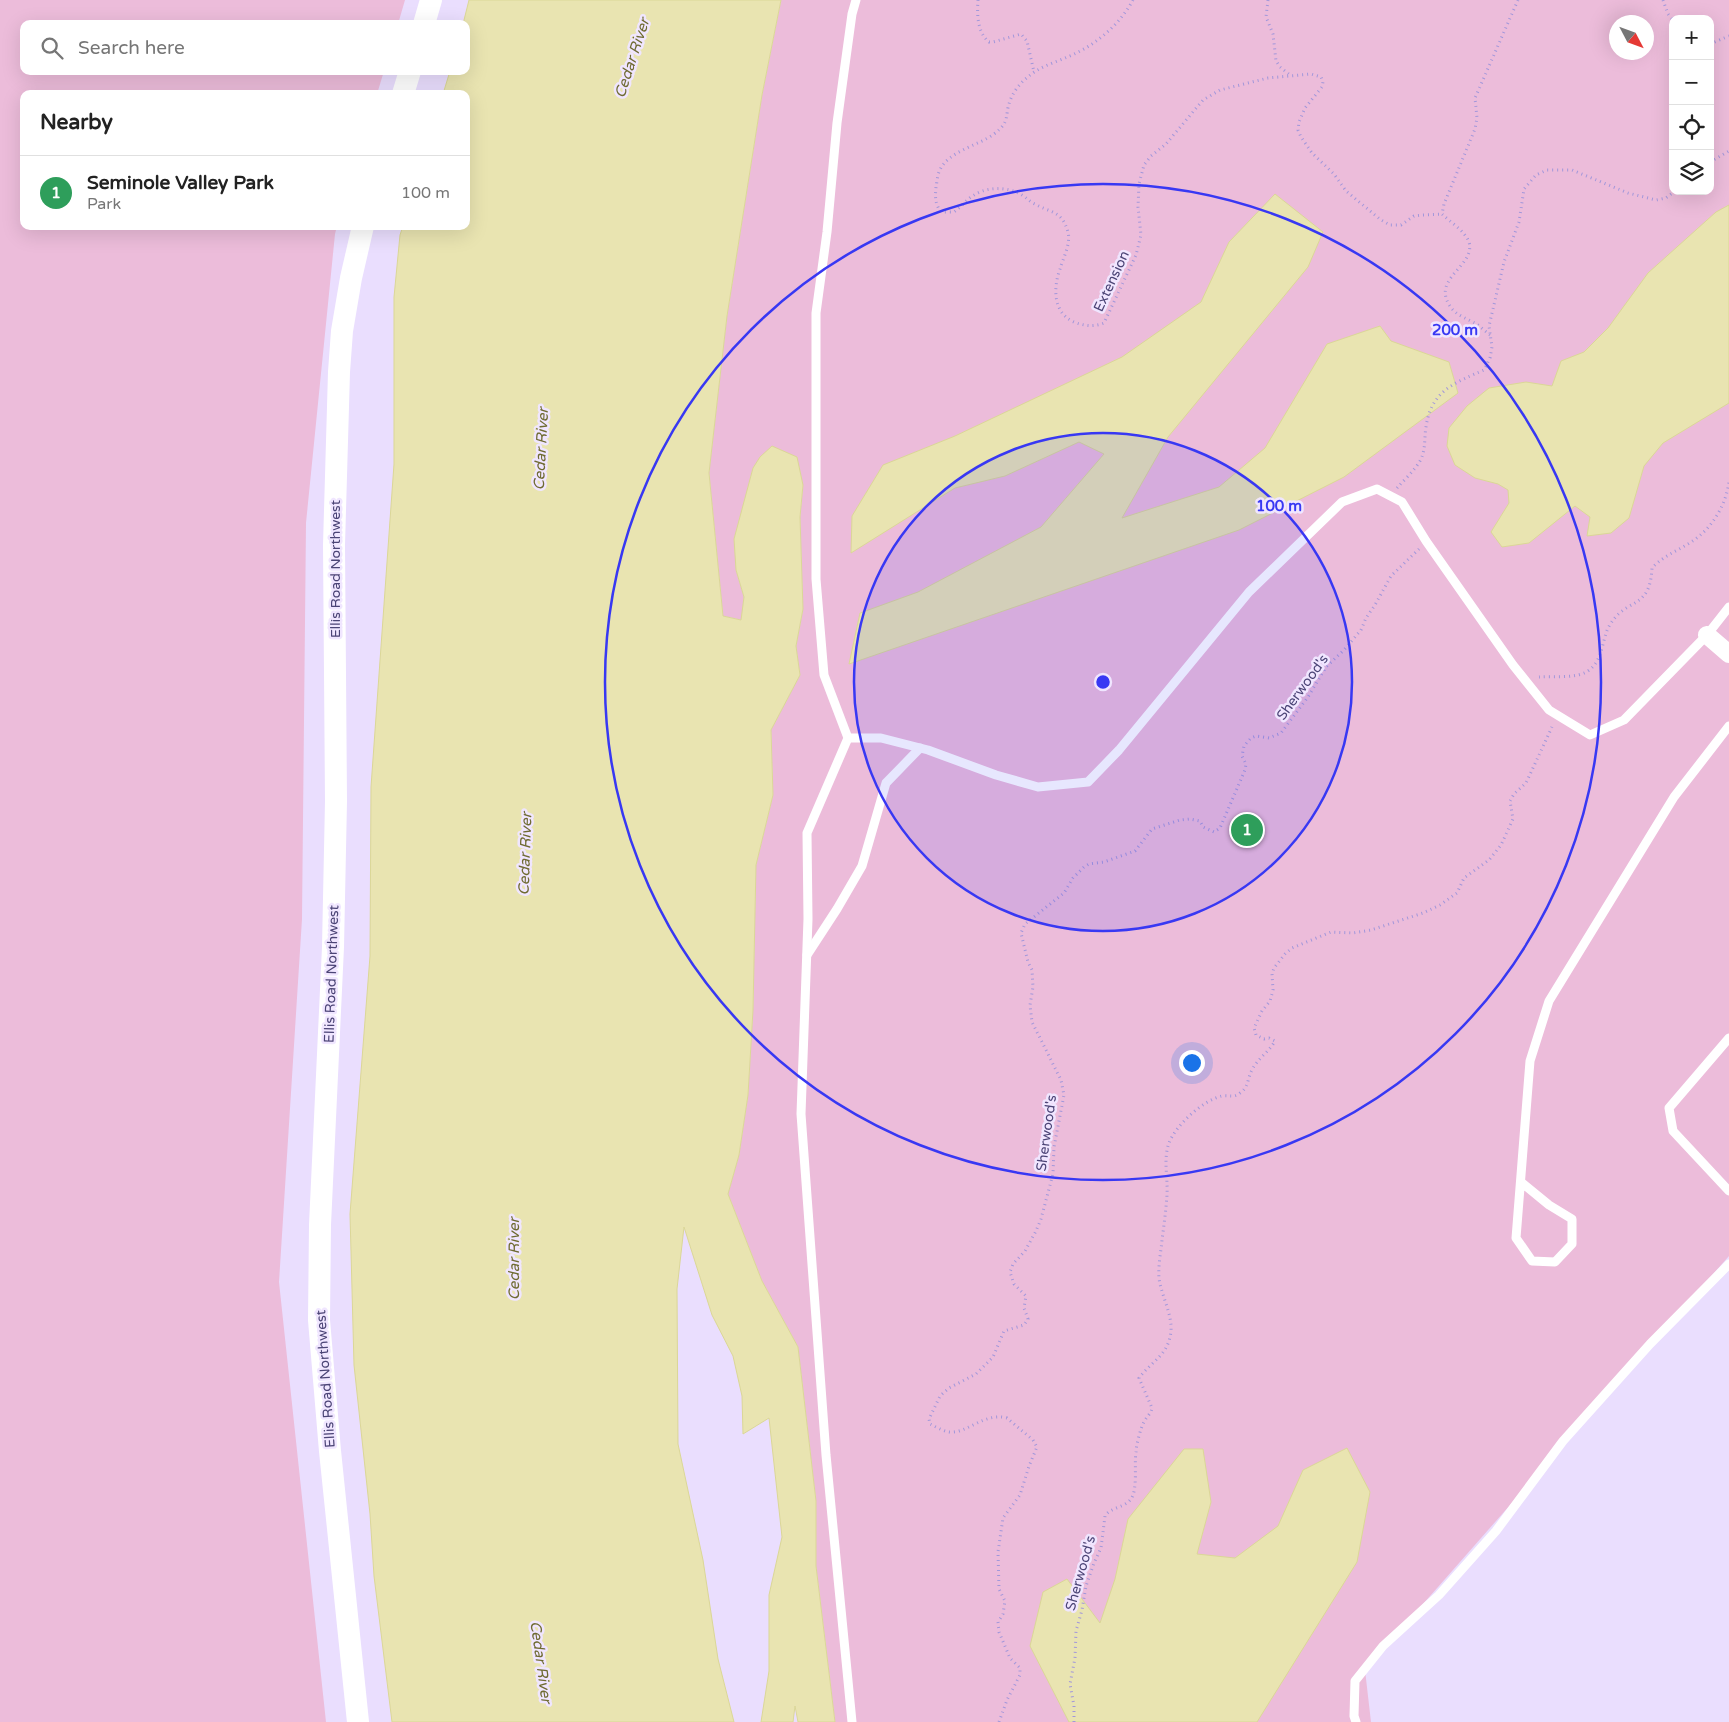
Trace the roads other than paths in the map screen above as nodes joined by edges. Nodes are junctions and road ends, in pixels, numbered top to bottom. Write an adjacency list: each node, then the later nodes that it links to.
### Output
1 (431, 0): 3 (street)
2 (856, 0): 11 (lane)
3 (425, 20)
4 (409, 75): 5 (street)
5 (404, 90)
6 (362, 230): 18 (street, Ellis Road Northwest)
7 (1729, 606): 8 (lane)
8 (1707, 635): 9 (street); 12 (lane)
9 (1729, 654)
10 (1729, 726): 15 (lane)
11 (848, 738): 12 (lane); 13 (lane)
12 (920, 748): 13 (lane)
13 (807, 956): 19 (lane)
14 (1729, 1038): 16 (lane)
15 (1521, 1182): 15 (lane)
16 (1729, 1191)
17 (1729, 1264): 20 (lane)
18 (358, 1722)
19 (852, 1722)
20 (1356, 1722)

